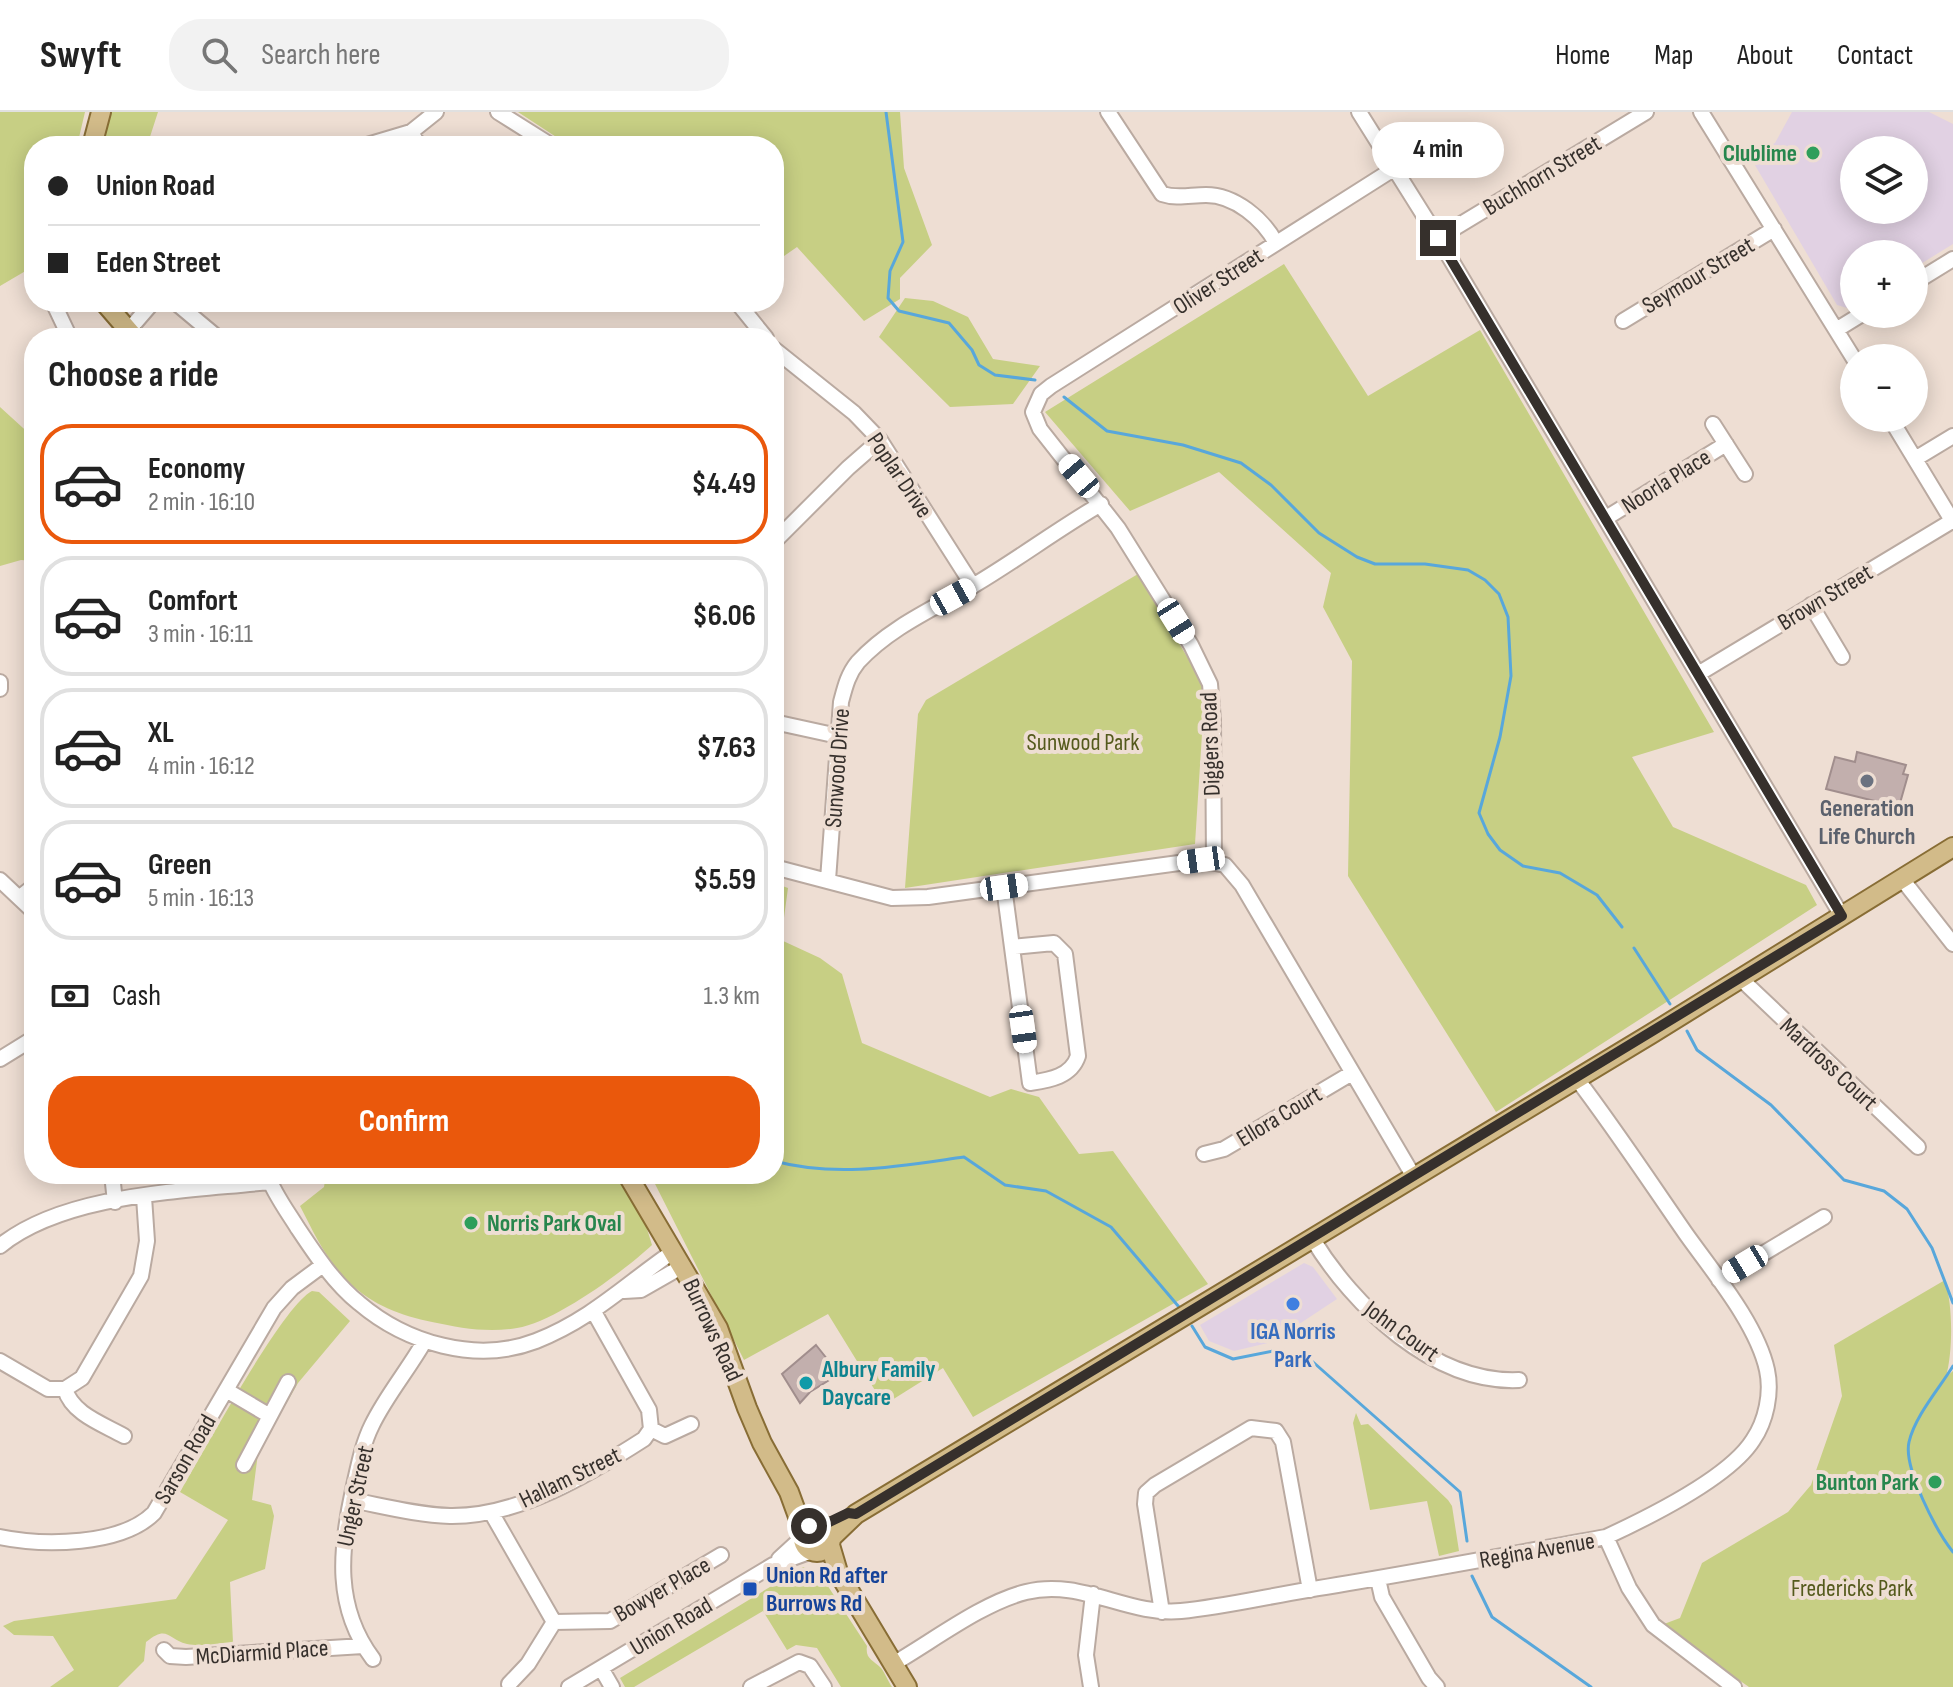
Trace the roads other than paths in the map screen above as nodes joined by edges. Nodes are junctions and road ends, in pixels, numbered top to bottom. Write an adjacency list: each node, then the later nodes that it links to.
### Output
1 (101, 112): 9 (main road)
2 (436, 112): 8 (street)
3 (498, 112): 12 (street)
4 (1108, 112): 16 (street)
5 (1359, 112): 13 (street)
6 (1646, 112): 15 (street, Buchhorn Street)
7 (1701, 112): 14 (street)
8 (411, 132): 10 (street); 11 (street)
9 (95, 136)
10 (398, 136)
11 (413, 136)
12 (536, 136)
13 (1395, 168): 15 (street); 16 (street, Oliver Street)
14 (1774, 229): 22 (street, Seymour Street); 27 (street)
15 (1438, 238): 39 (street)
16 (1276, 243): 30 (street, Oliver Street)
17 (1953, 259): 18 (street)
18 (1928, 274)
19 (112, 312): 23 (main road)
20 (187, 312): 24 (street)
21 (745, 312): 25 (street)
22 (1623, 321)
23 (126, 328)
24 (206, 328)
25 (758, 328)
26 (1840, 328): 27 (street)
27 (1836, 330): 28 (street)
28 (1845, 344)
29 (784, 357): 34 (street, Poplar Drive)
30 (1041, 394): 38 (street, Diggers Road)
31 (1713, 424): 35 (street, Noorla Place)
32 (1899, 432): 36 (street)
33 (1953, 436): 36 (street)
34 (880, 440): 41 (street); 42 (street, Poplar Drive)
35 (1726, 444): 37 (street, Noorla Place); 39 (street, Noorla Place)
36 (1915, 459): 40 (street)
37 (1745, 474)
38 (1101, 504): 42 (street, Sunwood Drive); 51 (street, Diggers Road)
39 (1606, 518): 45 (street)
40 (1953, 522): 43 (street, Brown Street)
41 (784, 532)
42 (973, 586): 49 (street, Sunwood Drive)
43 (1811, 605): 44 (street); 45 (street, Brown Street)
44 (1842, 657)
45 (1698, 674): 60 (street)
46 (0, 682): 47 (street)
47 (0, 689)
48 (784, 724): 49 (street)
49 (838, 736): 55 (street, Sunwood Drive)
50 (1953, 847): 53 (main road, Union Road)
51 (1207, 861): 56 (street); 66 (street)
52 (784, 869): 55 (street)
53 (1902, 879): 60 (main road, Union Road); 61 (street)
54 (0, 880): 58 (street)
55 (828, 880): 56 (street)
56 (1004, 887): 62 (street)
57 (24, 894): 58 (street)
58 (19, 898): 59 (street)
59 (24, 903)
60 (1842, 916): 63 (main road, Union Road)
61 (1953, 944)
62 (1012, 947): 62 (street)
63 (1741, 979): 67 (main road, Union Road); 68 (street, Mardross Court)
64 (24, 1044): 65 (street)
65 (0, 1059)
66 (1352, 1073): 69 (street, Ellora Court); 70 (street)
67 (1577, 1079): 70 (main road, Union Road); 82 (street, Regina Avenue)
68 (1918, 1147)
69 (1204, 1154)
70 (1414, 1177): 78 (main road, Union Road)
71 (113, 1184): 76 (street)
72 (229, 1184): 75 (street)
73 (272, 1184): 81 (street)
74 (633, 1184): 80 (main road, Burrows Road)
75 (144, 1197): 76 (street); 88 (street)
76 (115, 1202): 79 (street)
77 (1824, 1217): 82 (street)
78 (1312, 1238): 86 (street, John Court); 99 (main road, Union Road)
79 (0, 1246)
80 (679, 1258): 83 (street); 99 (main road, Burrows Road)
81 (323, 1265): 84 (street); 89 (street, Sarson Road)
82 (1719, 1280): 98 (street, Regina Avenue)
83 (594, 1312): 84 (street); 92 (street)
84 (424, 1342): 95 (street, Unger Street)
85 (0, 1361): 88 (street)
86 (1519, 1380)
87 (288, 1382): 90 (street)
88 (65, 1389): 93 (street)
89 (226, 1390): 90 (street, Sarson Road); 97 (street, Sarson Road)
90 (270, 1416): 94 (street)
91 (691, 1424): 92 (street)
92 (651, 1429): 96 (street, Hallam Street)
93 (124, 1436)
94 (244, 1465)
95 (351, 1500): 96 (street, Hallam Street); 106 (street, Unger Street)
96 (491, 1512): 105 (street)
97 (0, 1537)
98 (1606, 1537): 101 (street, Regina Avenue); 119 (street)
99 (817, 1538): 109 (main road, Burrows Road); 110 (street, Union Road)
100 (721, 1555): 105 (street, Bowyer Place)
101 (1378, 1579): 102 (street, Regina Avenue); 118 (street)
102 (1310, 1590): 104 (street, Regina Avenue); 104 (street)
103 (1093, 1594): 104 (street, Regina Avenue); 109 (street, Regina Avenue); 117 (street)
104 (1162, 1612)
105 (554, 1622): 111 (street)
106 (363, 1646): 107 (street, McDiarmid Place); 108 (street, Unger Street)
107 (164, 1650)
108 (373, 1659)
109 (893, 1664): 116 (main road, Burrows Road)
110 (596, 1676): 112 (street, Union Road); 113 (street)
111 (509, 1684)
112 (569, 1687)
113 (612, 1687)
114 (751, 1687): 115 (street)
115 (824, 1687)
116 (907, 1687)
117 (1091, 1687)
118 (1437, 1687)
119 (1734, 1687)

